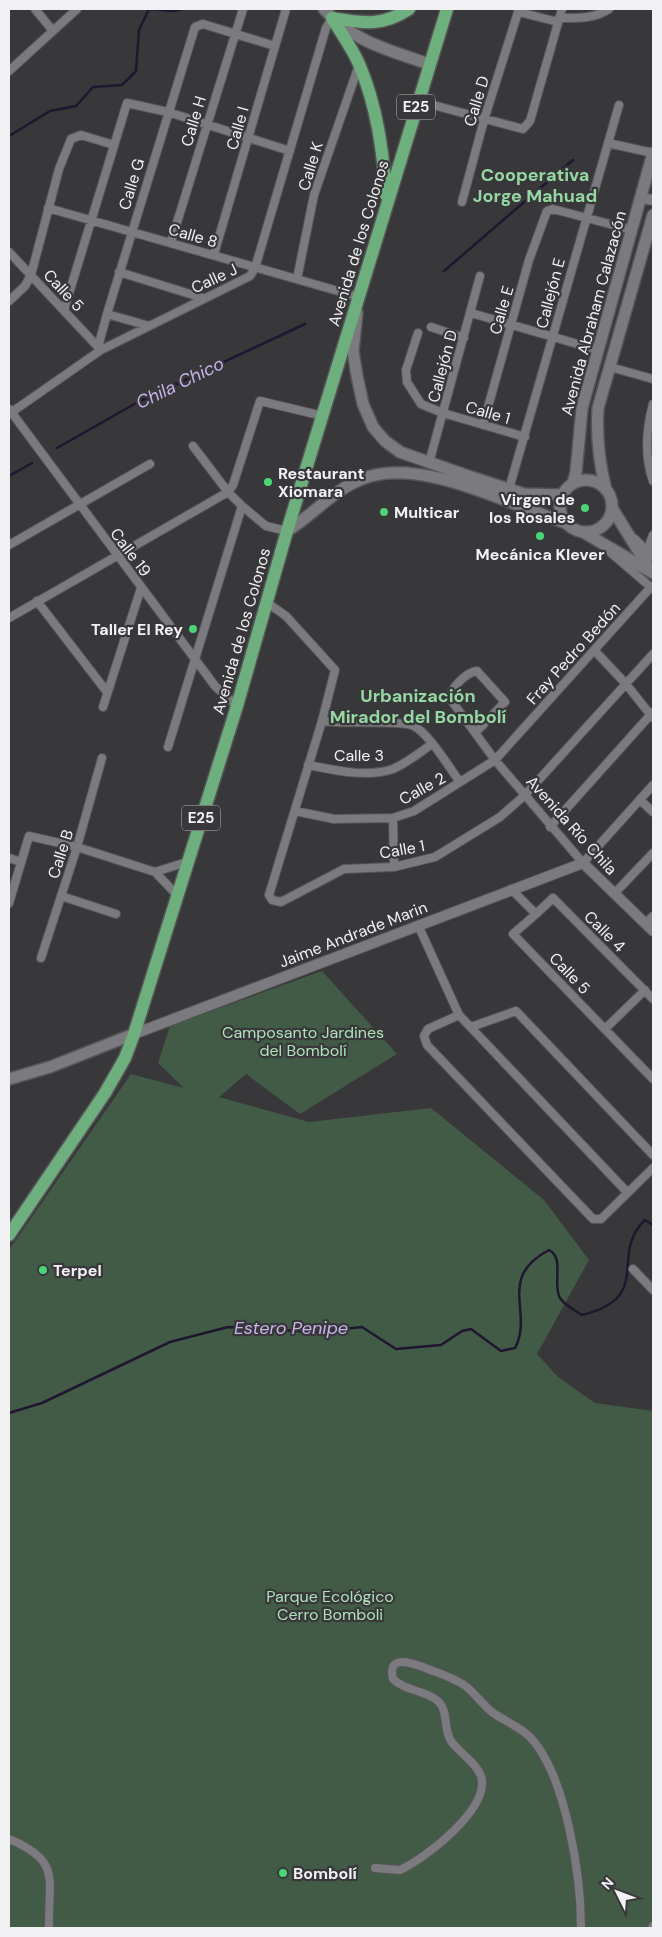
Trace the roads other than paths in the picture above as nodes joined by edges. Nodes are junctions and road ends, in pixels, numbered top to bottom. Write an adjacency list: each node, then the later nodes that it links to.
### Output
1 (35, 9): 12 (street)
2 (77, 9): 12 (street)
3 (243, 9): 13 (street, Calle H)
4 (286, 9): 14 (street, Calle I)
5 (410, 9): 10 (highway)
6 (447, 9): 16 (highway, Avenida de los Colonos / E25)
7 (562, 9): 11 (street)
8 (609, 9): 11 (street)
9 (519, 10): 11 (street); 21 (street, Calle D)
10 (328, 13): 15 (highway); 16 (main road); 26 (street, Calle J)
11 (559, 20): 21 (street)
12 (53, 31): 17 (street)
13 (235, 34): 14 (street); 20 (street, Calle G); 22 (street, Calle H)
14 (275, 46): 23 (street, Calle I)
15 (359, 64): 31 (highway); 45 (street, Calle K)
16 (429, 64): 18 (highway, Avenida de los Colonos / E25)
17 (9, 71)
18 (418, 101): 21 (street); 31 (highway, Avenida de los Colonos / E25)
19 (619, 105): 24 (street, Callejón E)
20 (168, 112): 22 (street); 25 (street); 37 (street, Calle G)
21 (484, 120): 30 (street, Calle D)
22 (206, 126): 23 (street); 38 (street, Calle H)
23 (248, 138): 26 (street); 40 (street, Calle I)
24 (608, 143): 27 (street); 34 (street, Callejón E)
25 (114, 145): 32 (street); 35 (street)
26 (290, 151): 41 (street, Calle J)
27 (653, 153): 28 (main road, Avenida Abraham Calazacón)
28 (641, 198): 29 (street); 36 (main road, Avenida Abraham Calazacón)
29 (653, 200)
30 (462, 202)
31 (386, 205): 46 (highway, Avenida de los Colonos / E25)
32 (48, 208): 35 (street, Calle 8); 43 (street)
33 (653, 215): 60 (main road, Avenida Abraham Calazacón)
34 (585, 218): 36 (street); 52 (street, Calle E); 56 (street, Callejón E)
35 (92, 221): 37 (street, Calle 8); 49 (street)
36 (632, 230): 59 (main road, Avenida Abraham Calazacón)
37 (132, 232): 38 (street, Calle 8); 42 (street, Calle G)
38 (171, 242): 40 (street, Calle 8)
39 (9, 252): 43 (street, Calle 5)
40 (214, 254): 41 (street, Calle 8)
41 (255, 268): 45 (street, Calle 8); 47 (street, Calle J)
42 (119, 272): 47 (street); 51 (street, Calle G)
43 (31, 275): 48 (street); 49 (street, Calle 5)
44 (480, 276): 50 (street, Callejón D)
45 (297, 279): 46 (street, Calle 8)
46 (359, 297): 65 (highway, Avenida de los Colonos / E25); 69 (main road)
47 (203, 298): 53 (street, Calle J)
48 (9, 301)
49 (64, 310): 58 (street, Calle 5)
50 (471, 313): 52 (street); 57 (street, Callejón D)
51 (106, 314): 53 (street); 58 (street, Calle G)
52 (511, 325): 56 (street); 66 (street, Calle E)
53 (149, 326): 58 (street, Calle J)
54 (431, 327): 57 (street)
55 (418, 333): 64 (street)
56 (552, 337): 59 (street); 67 (street, Callejón E)
57 (464, 338): 64 (street, Callejón D)
58 (100, 348): 63 (street, Calle J)
59 (598, 350): 72 (main road, Avenida Abraham Calazacón)
60 (610, 366): 61 (street); 74 (main road, Avenida Abraham Calazacón)
61 (653, 379)
62 (653, 404): 71 (street)
63 (10, 412): 77 (street, Calle 19)
64 (443, 413): 66 (street, Calle 1); 69 (street, Callejón D)
65 (323, 416): 75 (street); 82 (highway, Avenida de los Colonos / E25)
66 (483, 425): 67 (street, Calle 1)
67 (525, 436): 73 (street, Callejón E)
68 (193, 446): 75 (street)
69 (429, 463): 73 (main road)
70 (150, 464): 77 (street)
71 (653, 481)
72 (573, 484): 74 (main road); 76 (main road)
73 (509, 489): 76 (main road)
74 (606, 490): 79 (main road)
75 (228, 492): 78 (street); 88 (street)
76 (562, 495): 80 (main road)
77 (79, 505): 86 (street); 88 (street, Calle 19)
78 (242, 506): 82 (street); 97 (street)
79 (612, 508): 81 (main road); 83 (main road)
80 (566, 523): 82 (main road); 83 (main road)
81 (623, 525): 87 (street); 89 (main road)
82 (287, 530): 93 (highway, Avenida de los Colonos / E25)
83 (583, 532): 85 (main road)
84 (653, 535): 87 (street)
85 (598, 542): 89 (main road); 91 (street)
86 (9, 545)
87 (650, 554)
88 (117, 556): 90 (street, Calle 19); 92 (street)
89 (651, 572)
90 (141, 588): 97 (street, Calle 19); 99 (street)
91 (652, 588): 95 (street, Fray Pedro Bedón)
92 (37, 601): 94 (street); 99 (street)
93 (266, 602): 100 (highway, Avenida de los Colonos / E25); 103 (street)
94 (9, 618)
95 (594, 650): 98 (street); 108 (street, Fray Pedro Bedón)
96 (653, 654): 98 (street, Calle 1)
97 (196, 660): 100 (street, Calle 19); 106 (street)
98 (626, 684): 102 (street); 112 (street, Calle 1)
99 (107, 692): 101 (street)
100 (238, 706): 122 (highway, Avenida de los Colonos / E25)
101 (103, 707)
102 (652, 715): 117 (street)
103 (322, 721): 105 (street); 109 (street)
104 (476, 732): 104 (street, Avenida Río Chila); 108 (street, Avenida Río Chila)
105 (432, 744): 109 (street, Calle 3); 110 (street)
106 (168, 746)
107 (102, 758): 118 (street, Calle B)
108 (496, 760): 110 (street, Calle 2); 112 (street, Avenida Río Chila)
109 (308, 765): 114 (street)
110 (460, 782): 116 (street, Calle 2)
111 (653, 785): 113 (street)
112 (525, 795): 117 (street, Avenida Río Chila); 124 (street, Calle 1)
113 (640, 800): 115 (street); 123 (street)
114 (295, 811): 116 (street, Calle 2); 124 (street, Calle 1)
115 (653, 812)
116 (393, 818): 124 (street)
117 (550, 827): 123 (street, Avenida Río Chila)
118 (77, 847): 121 (street); 125 (street); 129 (street, Calle B)
119 (653, 853): 127 (street)
120 (9, 858): 121 (street)
121 (21, 862): 130 (street)
122 (187, 862): 125 (street); 128 (highway, Avenida de los Colonos / E25)
123 (583, 863): 126 (street, Jaime Andrade Marin); 127 (street, Avenida Río Chila)
124 (394, 867)
125 (155, 872): 128 (street)
126 (511, 889): 132 (street); 135 (street, Jaime Andrade Marin)
127 (614, 894): 134 (street, Avenida Río Chila)
128 (177, 895): 143 (highway, Avenida de los Colonos / E25)
129 (61, 896): 131 (street); 137 (street, Calle B)
130 (9, 903)
131 (116, 914)
132 (536, 914): 138 (street, Calle 4); 142 (street, Calle 5)
133 (653, 916): 134 (street)
134 (645, 924): 136 (street, Avenida Río Chila)
135 (418, 925): 140 (street); 143 (street, Jaime Andrade Marin)
136 (653, 931)
137 (41, 958)
138 (645, 990): 139 (street, Calle 4); 142 (street)
139 (653, 999)
140 (459, 1015): 141 (street); 148 (street)
141 (471, 1027): 146 (street); 148 (street)
142 (605, 1029): 145 (street, Calle 5)
143 (134, 1034): 144 (main road); 149 (highway, Avenida de los Colonos / E25)
144 (9, 1079)
145 (653, 1079)
146 (653, 1155)
147 (653, 1168): 148 (street)
148 (627, 1192)
149 (9, 1235)
150 (633, 1268): 151 (street)
151 (653, 1290)
152 (9, 1839): 154 (street)
153 (375, 1868): 155 (street)
154 (50, 1928)
155 (581, 1928)

